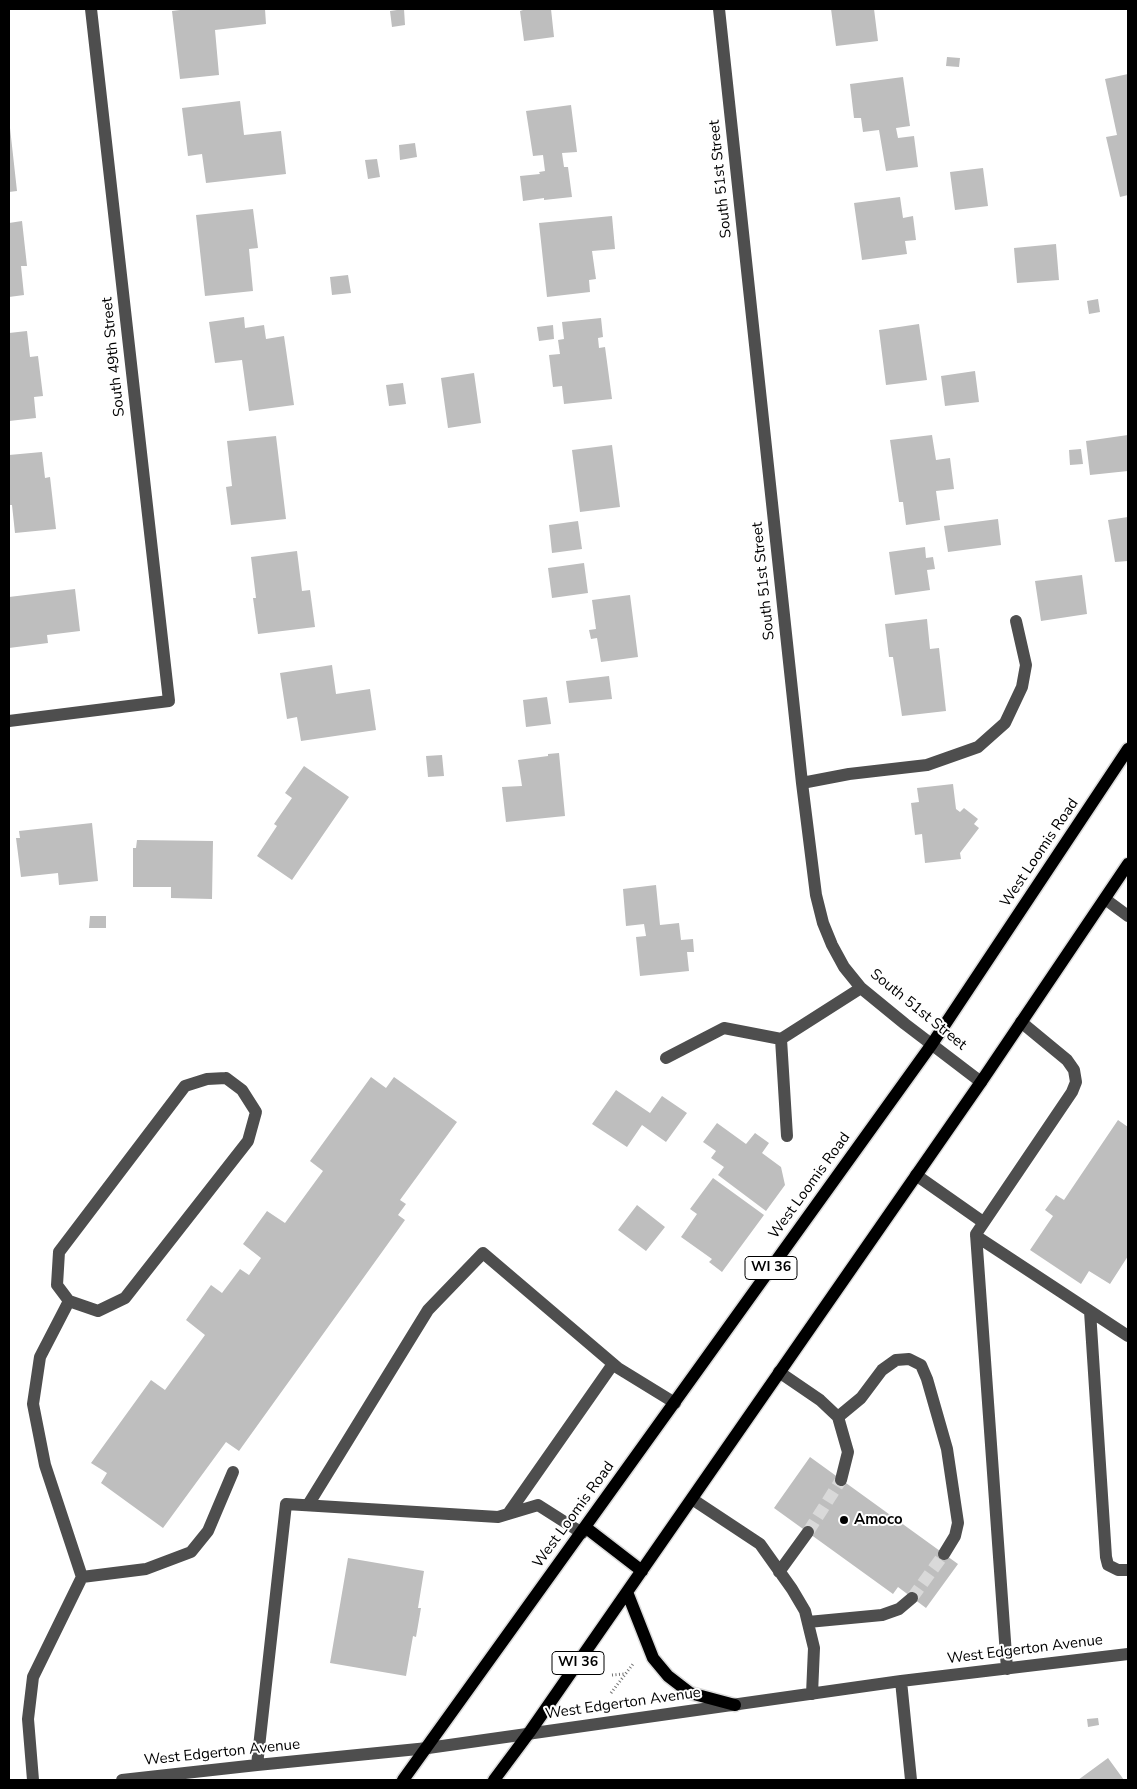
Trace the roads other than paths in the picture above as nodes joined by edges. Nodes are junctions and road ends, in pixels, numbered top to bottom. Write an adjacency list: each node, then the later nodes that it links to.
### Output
1 (91, 9): 4 (street, South 49th Street)
2 (719, 9): 6 (street, South 51st Street)
3 (1016, 621): 6 (street)
4 (9, 721)
5 (1128, 749): 13 (main road, West Loomis Road / WI 36)
6 (802, 783): 10 (street, South 51st Street)
7 (1128, 864): 8 (main road, WI 36)
8 (1105, 899): 9 (street); 11 (main road, WI 36)
9 (1128, 916)
10 (862, 988): 12 (street); 13 (street, South 51st Street)
11 (1021, 1022): 15 (main road, WI 36); 18 (street)
12 (781, 1038): 14 (street); 16 (street)
13 (932, 1044): 15 (street, South 51st Street); 25 (main road, West Loomis Road / WI 36)
14 (666, 1058)
15 (981, 1082): 17 (main road, WI 36)
16 (787, 1136)
17 (916, 1175): 18 (street); 24 (main road, WI 36)
18 (983, 1222): 19 (street)
19 (976, 1236): 21 (street); 43 (street)
20 (69, 1301): 20 (street); 38 (street)
21 (1090, 1311): 22 (street); 36 (street)
22 (1128, 1336)
23 (613, 1364): 25 (street); 30 (street); 31 (street)
24 (779, 1372): 26 (street); 29 (main road, WI 36)
25 (675, 1403): 32 (main road, West Loomis Road / WI 36)
26 (838, 1418): 28 (street); 34 (street)
27 (233, 1472): 38 (street)
28 (841, 1480)
29 (692, 1499): 35 (main road, WI 36); 37 (street)
30 (308, 1505): 31 (street); 49 (street)
31 (508, 1514): 32 (street)
32 (584, 1530): 35 (main road); 48 (main road, West Loomis Road / WI 36)
33 (808, 1532): 37 (street)
34 (944, 1554)
35 (642, 1570): 39 (main road, WI 36)
36 (1128, 1570)
37 (779, 1572): 41 (street)
38 (82, 1577): 50 (street)
39 (627, 1592): 46 (main road); 47 (main road, WI 36)
40 (912, 1598): 41 (street)
41 (808, 1622): 45 (street)
42 (1128, 1654): 43 (street, West Edgerton Avenue)
43 (1007, 1669): 44 (street, West Edgerton Avenue)
44 (901, 1681): 45 (street, West Edgerton Avenue); 54 (street)
45 (812, 1694): 46 (street, West Edgerton Avenue)
46 (736, 1705): 47 (street, West Edgerton Avenue)
47 (529, 1733): 48 (street, West Edgerton Avenue); 53 (main road, WI 36)
48 (428, 1748): 49 (street, West Edgerton Avenue); 52 (main road, West Loomis Road / WI 36)
49 (257, 1764): 51 (street, West Edgerton Avenue)
50 (33, 1780)
51 (122, 1780)
52 (403, 1780)
53 (494, 1780)
54 (911, 1780)

